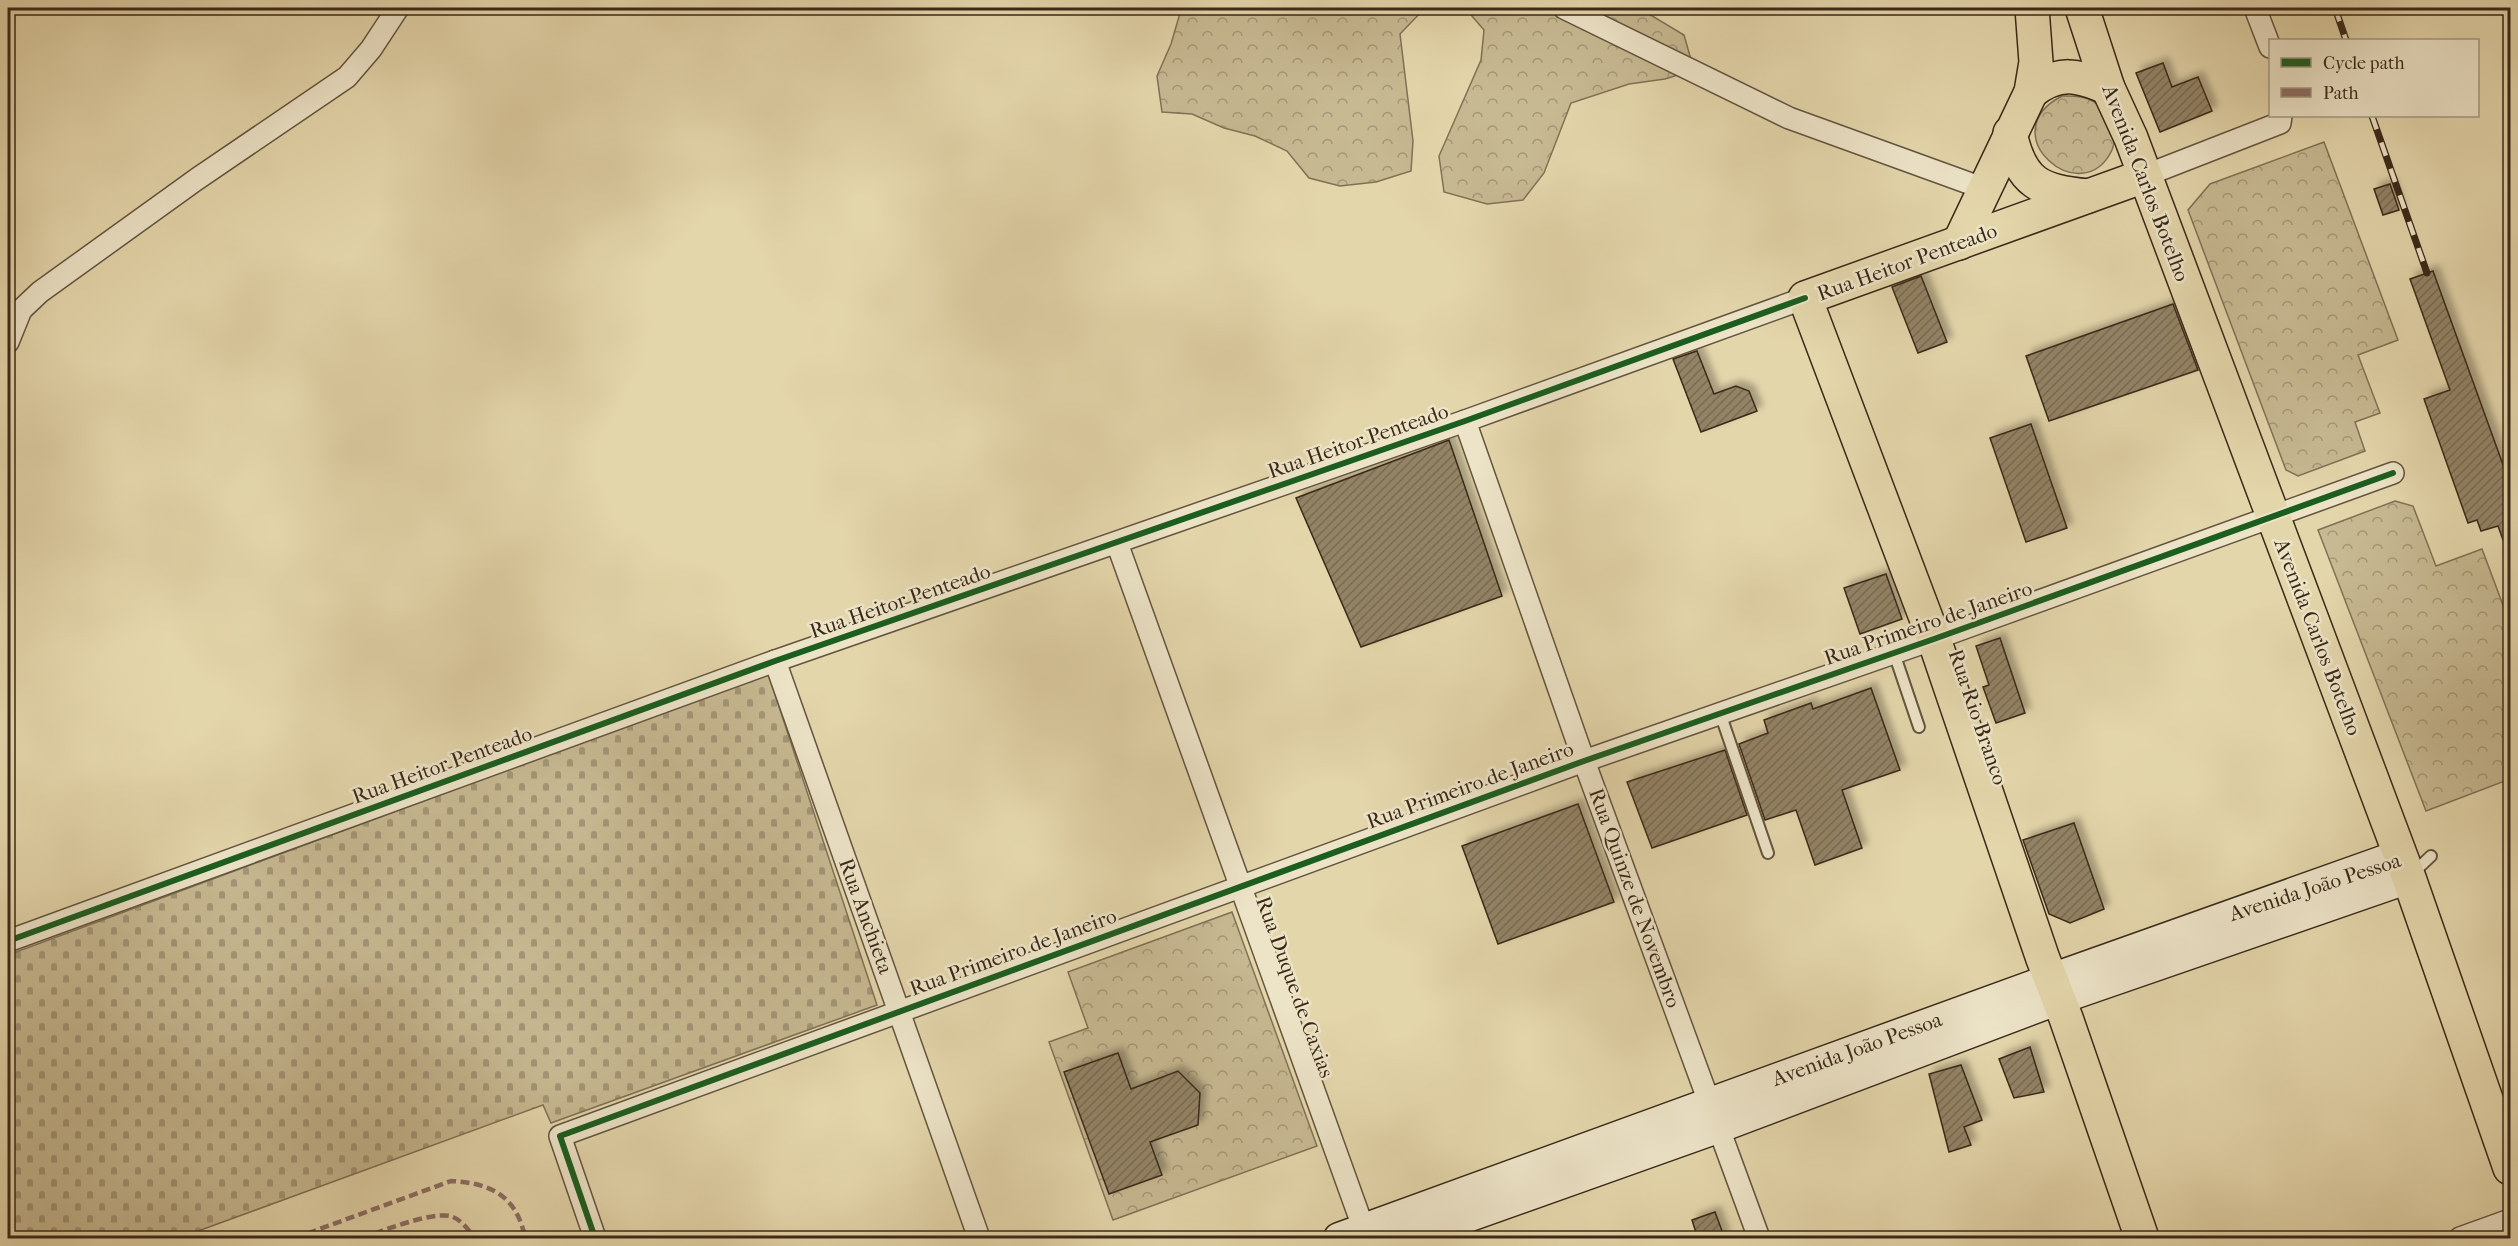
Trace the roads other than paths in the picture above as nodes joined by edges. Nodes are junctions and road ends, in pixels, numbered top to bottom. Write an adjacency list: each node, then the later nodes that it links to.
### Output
1 (398, 8): 17 (street)
2 (1564, 8): 13 (street)
3 (2032, 8): 8 (main road)
4 (2082, 8): 7 (main road, Avenida Carlos Botelho)
5 (2255, 8): 6 (street)
6 (2269, 42)
7 (2108, 88): 8 (main road); 11 (main road, Avenida Carlos Botelho)
8 (2031, 92): 10 (main road)
9 (2280, 119): 12 (street, Rua Heitor Penteado)
10 (2010, 133): 13 (main road); 14 (main road)
11 (2131, 138): 12 (main road, Avenida Carlos Botelho); 14 (main road)
12 (2144, 176): 14 (main road, Rua Heitor Penteado); 20 (main road, Avenida Carlos Botelho)
13 (1985, 189): 15 (main road)
14 (2090, 196): 15 (main road, Rua Heitor Penteado)
15 (1959, 243): 16 (main road, Rua Heitor Penteado)
16 (1805, 298): 18 (street, Rua Heitor Penteado); 22 (main road, Rua Rio Branco)
17 (8, 342)
18 (1465, 421): 21 (street, Rua Heitor Penteado); 27 (street, Rua Quinze de Novembro)
19 (2393, 473): 20 (street, Rua Primeiro de Janeiro)
20 (2273, 517): 22 (street, Rua Primeiro de Janeiro); 29 (main road, Avenida Carlos Botelho)
21 (1117, 543): 24 (street, Rua Heitor Penteado); 30 (street, Rua Duque de Caxias)
22 (1934, 639): 23 (street, Rua Primeiro de Janeiro); 32 (main road, Rua Rio Branco)
23 (1893, 653): 25 (street, Rua Primeiro de Janeiro); 26 (lane)
24 (775, 662): 31 (street, Rua Heitor Penteado); 33 (street, Rua Anchieta)
25 (1720, 713): 27 (street, Rua Primeiro de Janeiro); 28 (lane)
26 (1919, 727)
27 (1584, 761): 30 (street, Rua Primeiro de Janeiro); 34 (street, Rua Quinze de Novembro)
28 (1768, 853)
29 (2404, 866): 32 (main road, Avenida João Pessoa); 35 (main road, Avenida Carlos Botelho)
30 (1241, 886): 33 (street, Rua Primeiro de Janeiro); 38 (street, Rua Duque de Caxias)
31 (8, 941)
32 (2055, 989): 34 (main road, Avenida João Pessoa); 43 (main road, Rua Rio Branco)
33 (901, 1011): 39 (street, Rua Primeiro de Janeiro); 40 (street, Rua Anchieta)
34 (1716, 1115): 36 (main road, Avenida João Pessoa); 42 (street, Rua Quinze de Novembro)
35 (2511, 1168)
36 (1451, 1210): 38 (main road, Avenida João Pessoa); 41 (main road, Avenida João Pessoa)
37 (2511, 1220): 44 (street)
38 (1357, 1236)
39 (595, 1239)
40 (980, 1239)
41 (1408, 1239)
42 (1759, 1239)
43 (2142, 1239)
44 (2460, 1239)

